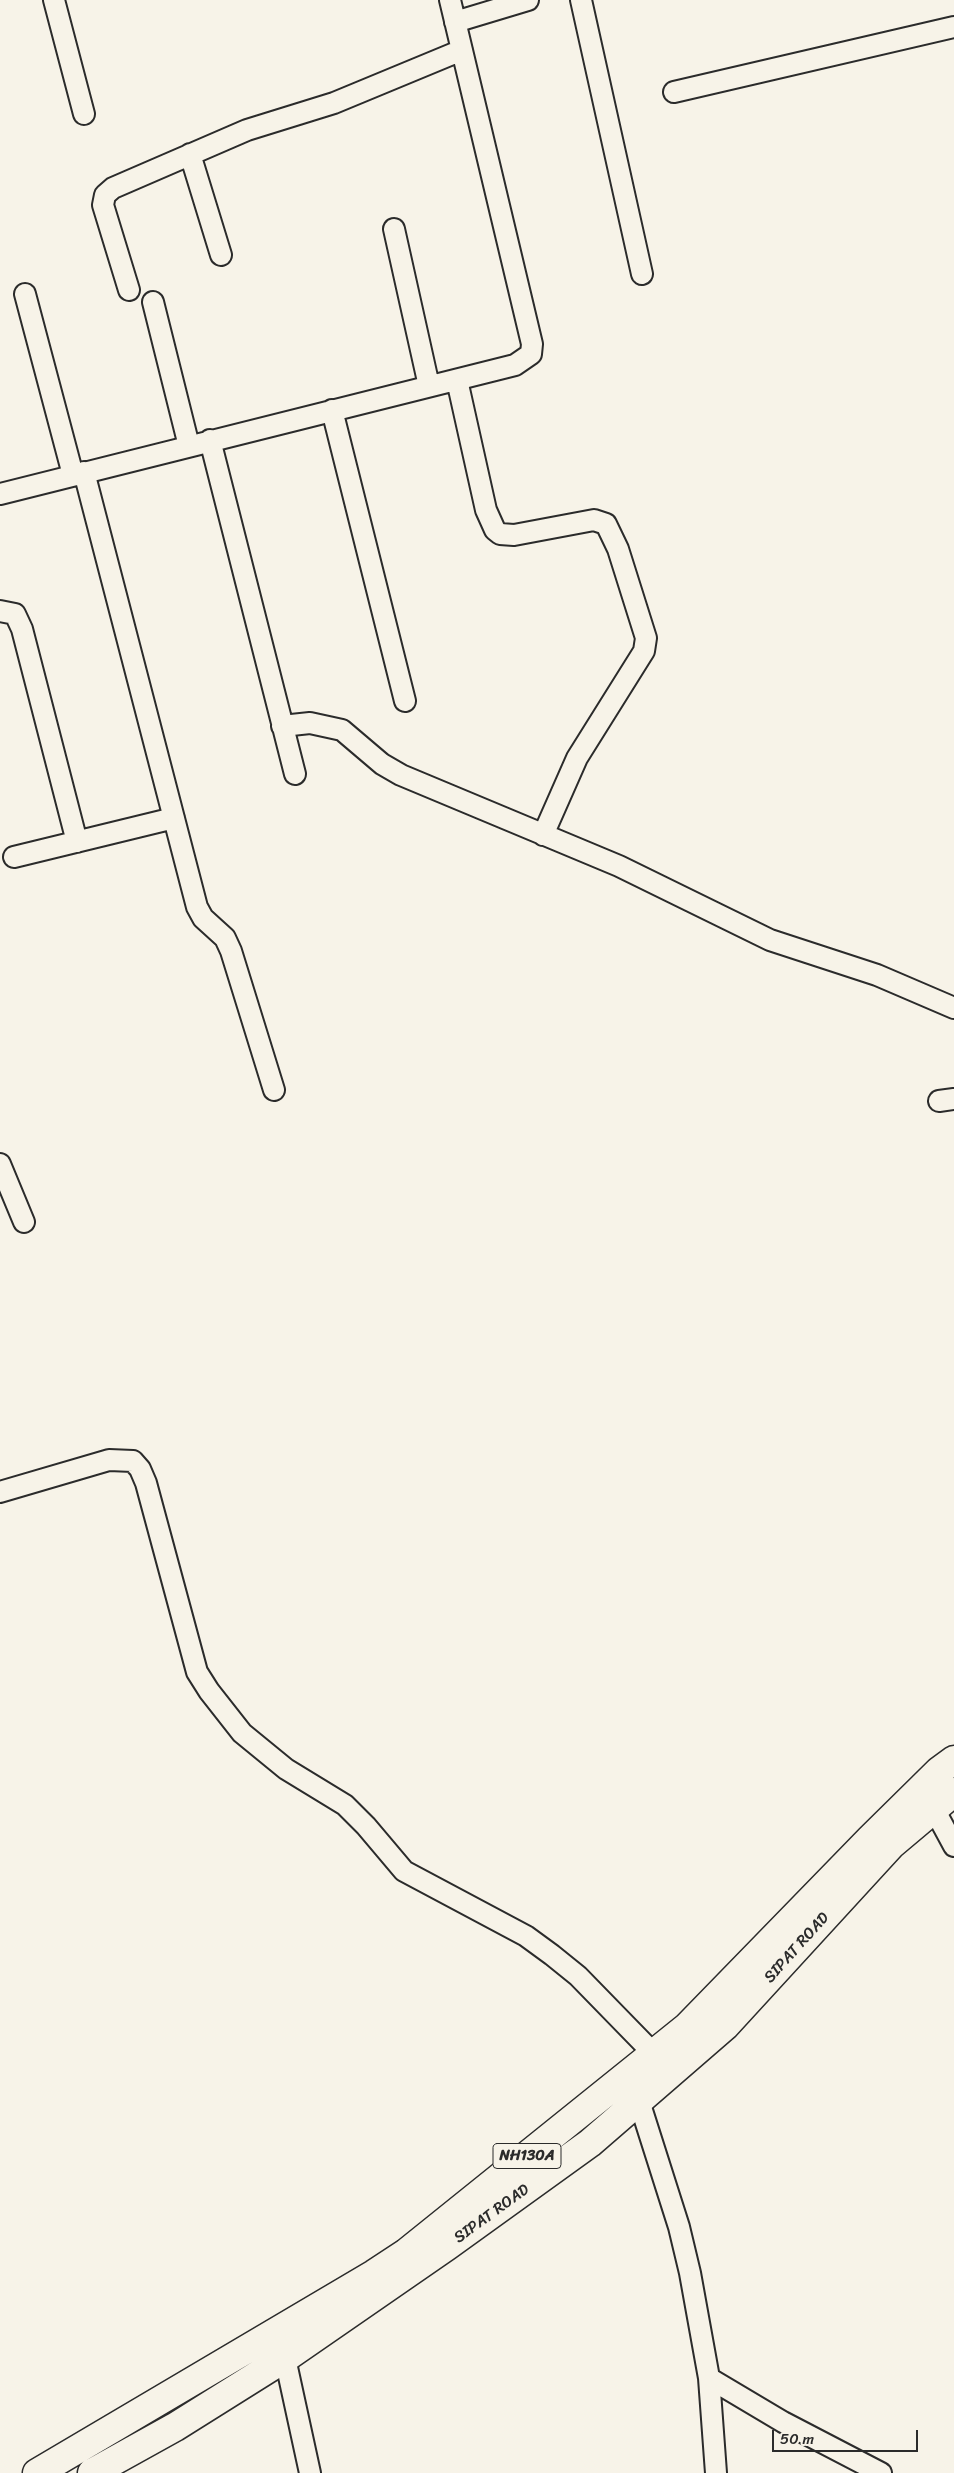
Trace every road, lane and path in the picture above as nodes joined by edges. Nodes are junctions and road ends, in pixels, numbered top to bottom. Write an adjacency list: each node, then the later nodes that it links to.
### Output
1 (54, 0): 9 (street)
2 (450, 0): 5 (street)
3 (528, 0): 5 (street)
4 (581, 0): 13 (street)
5 (455, 22): 7 (street)
6 (954, 27): 8 (street)
7 (462, 50): 10 (street); 17 (street)
8 (674, 92)
9 (84, 114)
10 (190, 154): 12 (street); 14 (street)
11 (394, 229): 18 (street)
12 (221, 255)
13 (642, 274)
14 (129, 290)
15 (25, 294): 22 (street)
16 (153, 302): 21 (street)
17 (457, 380): 18 (street); 29 (street)
18 (429, 386): 19 (street)
19 (332, 410): 20 (street); 25 (street)
20 (210, 440): 21 (street); 26 (street)
21 (189, 446): 22 (street)
22 (78, 473): 23 (street); 28 (street)
23 (0, 494)
24 (0, 611): 30 (street)
25 (406, 701)
26 (282, 726): 27 (street); 29 (street)
27 (295, 774)
28 (174, 818): 30 (street); 33 (street)
29 (543, 835): 32 (street)
30 (77, 842): 31 (street)
31 (14, 858)
32 (954, 1008)
33 (274, 1090)
34 (0, 1164): 35 (street)
35 (24, 1222)
36 (0, 1492): 40 (street)
37 (954, 1760): 40 (highway, NH130A)
38 (944, 1800): 39 (street); 41 (highway, SIPAT ROAD / NH130A)
39 (954, 1846)
40 (654, 2054): 44 (highway, NH130A)
41 (639, 2101): 42 (highway, SIPAT ROAD / NH130A); 43 (street)
42 (285, 2358): 45 (highway, SIPAT ROAD / NH130A); 46 (street)
43 (709, 2378): 47 (street); 48 (street)
44 (37, 2473)
45 (92, 2473)
46 (310, 2473)
47 (716, 2473)
48 (881, 2473)

